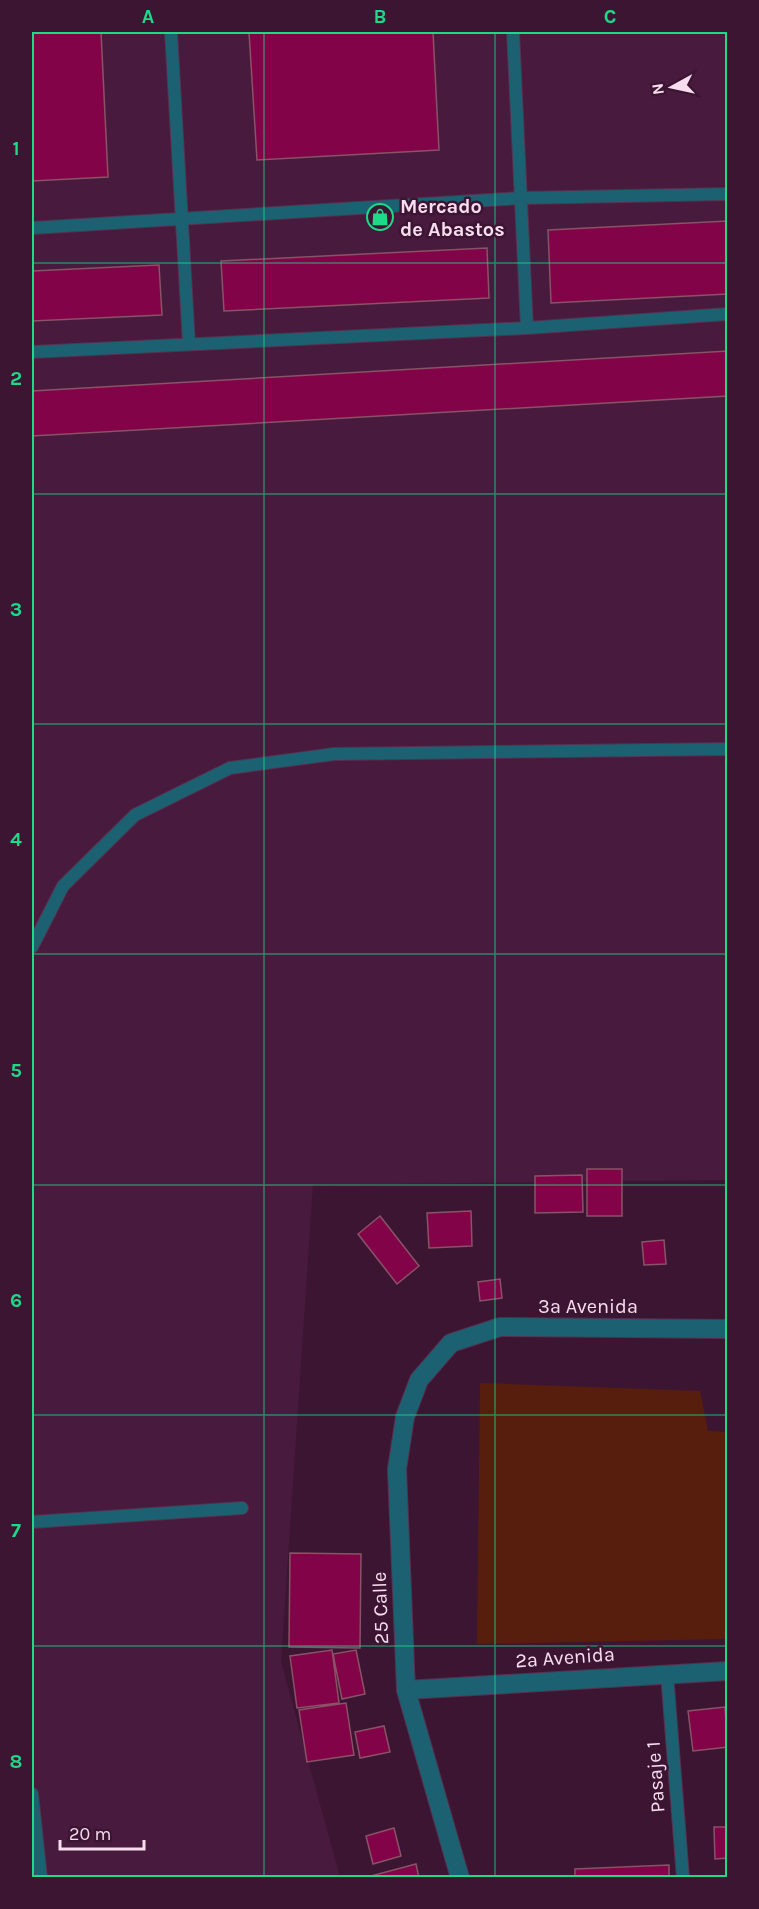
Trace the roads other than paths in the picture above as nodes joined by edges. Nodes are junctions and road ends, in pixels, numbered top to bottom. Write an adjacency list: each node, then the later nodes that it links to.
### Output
1 (171, 32): 5 (lane)
2 (513, 32): 4 (lane)
3 (728, 194): 4 (lane)
4 (521, 198): 5 (lane); 8 (lane)
5 (182, 219): 6 (lane); 9 (lane)
6 (32, 228)
7 (728, 314): 8 (lane)
8 (527, 328): 9 (lane)
9 (189, 344): 10 (lane)
10 (32, 352)
11 (728, 749): 12 (lane)
12 (32, 947)
13 (728, 1329): 14 (street, 3a Avenida)
14 (451, 1343): 19 (street, 25 Calle)
15 (242, 1508): 16 (lane)
16 (32, 1522)
17 (728, 1671): 18 (street, 2a Avenida)
18 (667, 1674): 19 (street, 2a Avenida); 23 (lane, Pasaje 1)
19 (406, 1690): 22 (street, 25 Calle)
20 (32, 1794): 21 (lane)
21 (41, 1878)
22 (460, 1878)
23 (683, 1878)

